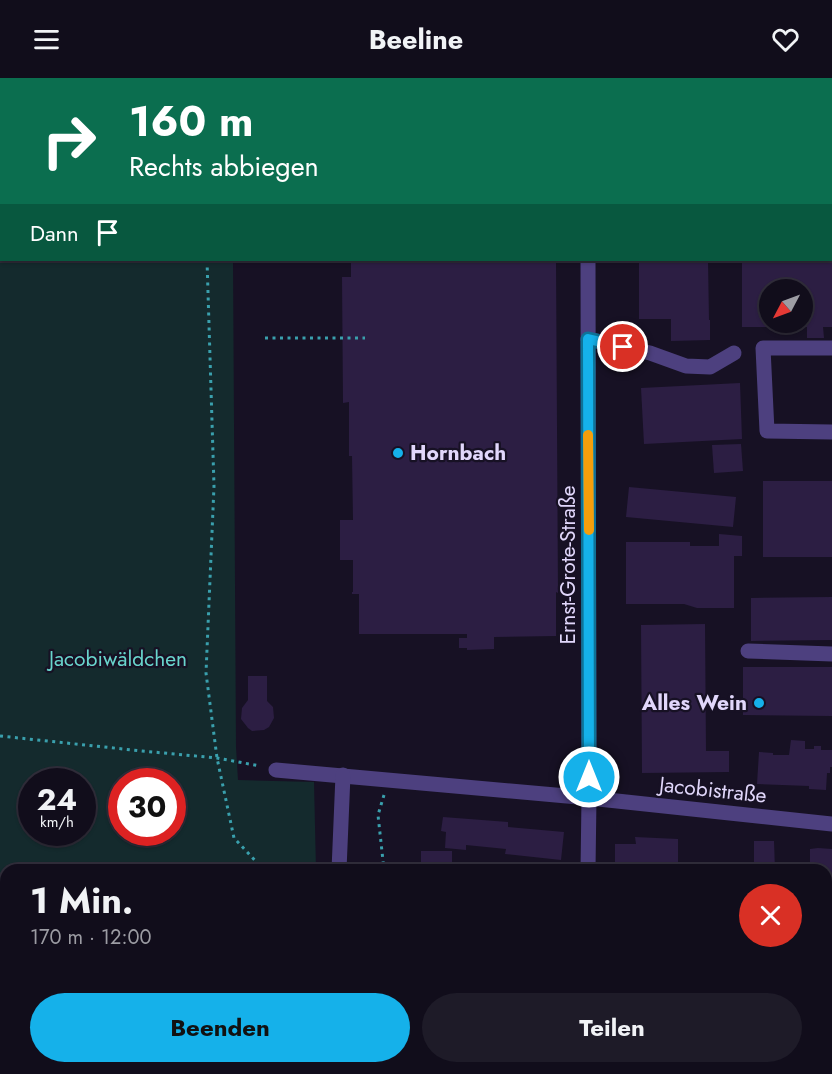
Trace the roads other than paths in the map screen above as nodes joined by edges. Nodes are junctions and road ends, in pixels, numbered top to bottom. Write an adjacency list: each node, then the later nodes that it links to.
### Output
1 (588, 261): 2 (street, Ernst-Grote-Straße)
2 (588, 339): 4 (street); 10 (street, Ernst-Grote-Straße)
3 (832, 348): 5 (street)
4 (734, 353)
5 (832, 432)
6 (747, 651): 7 (street)
7 (832, 654)
8 (276, 770): 9 (street, Jacobistraße)
9 (343, 775): 10 (street, Jacobistraße); 12 (street)
10 (589, 798): 11 (street, Jacobistraße); 13 (street, Ernst-Grote-Straße)
11 (832, 824)
12 (339, 864)
13 (588, 864)

